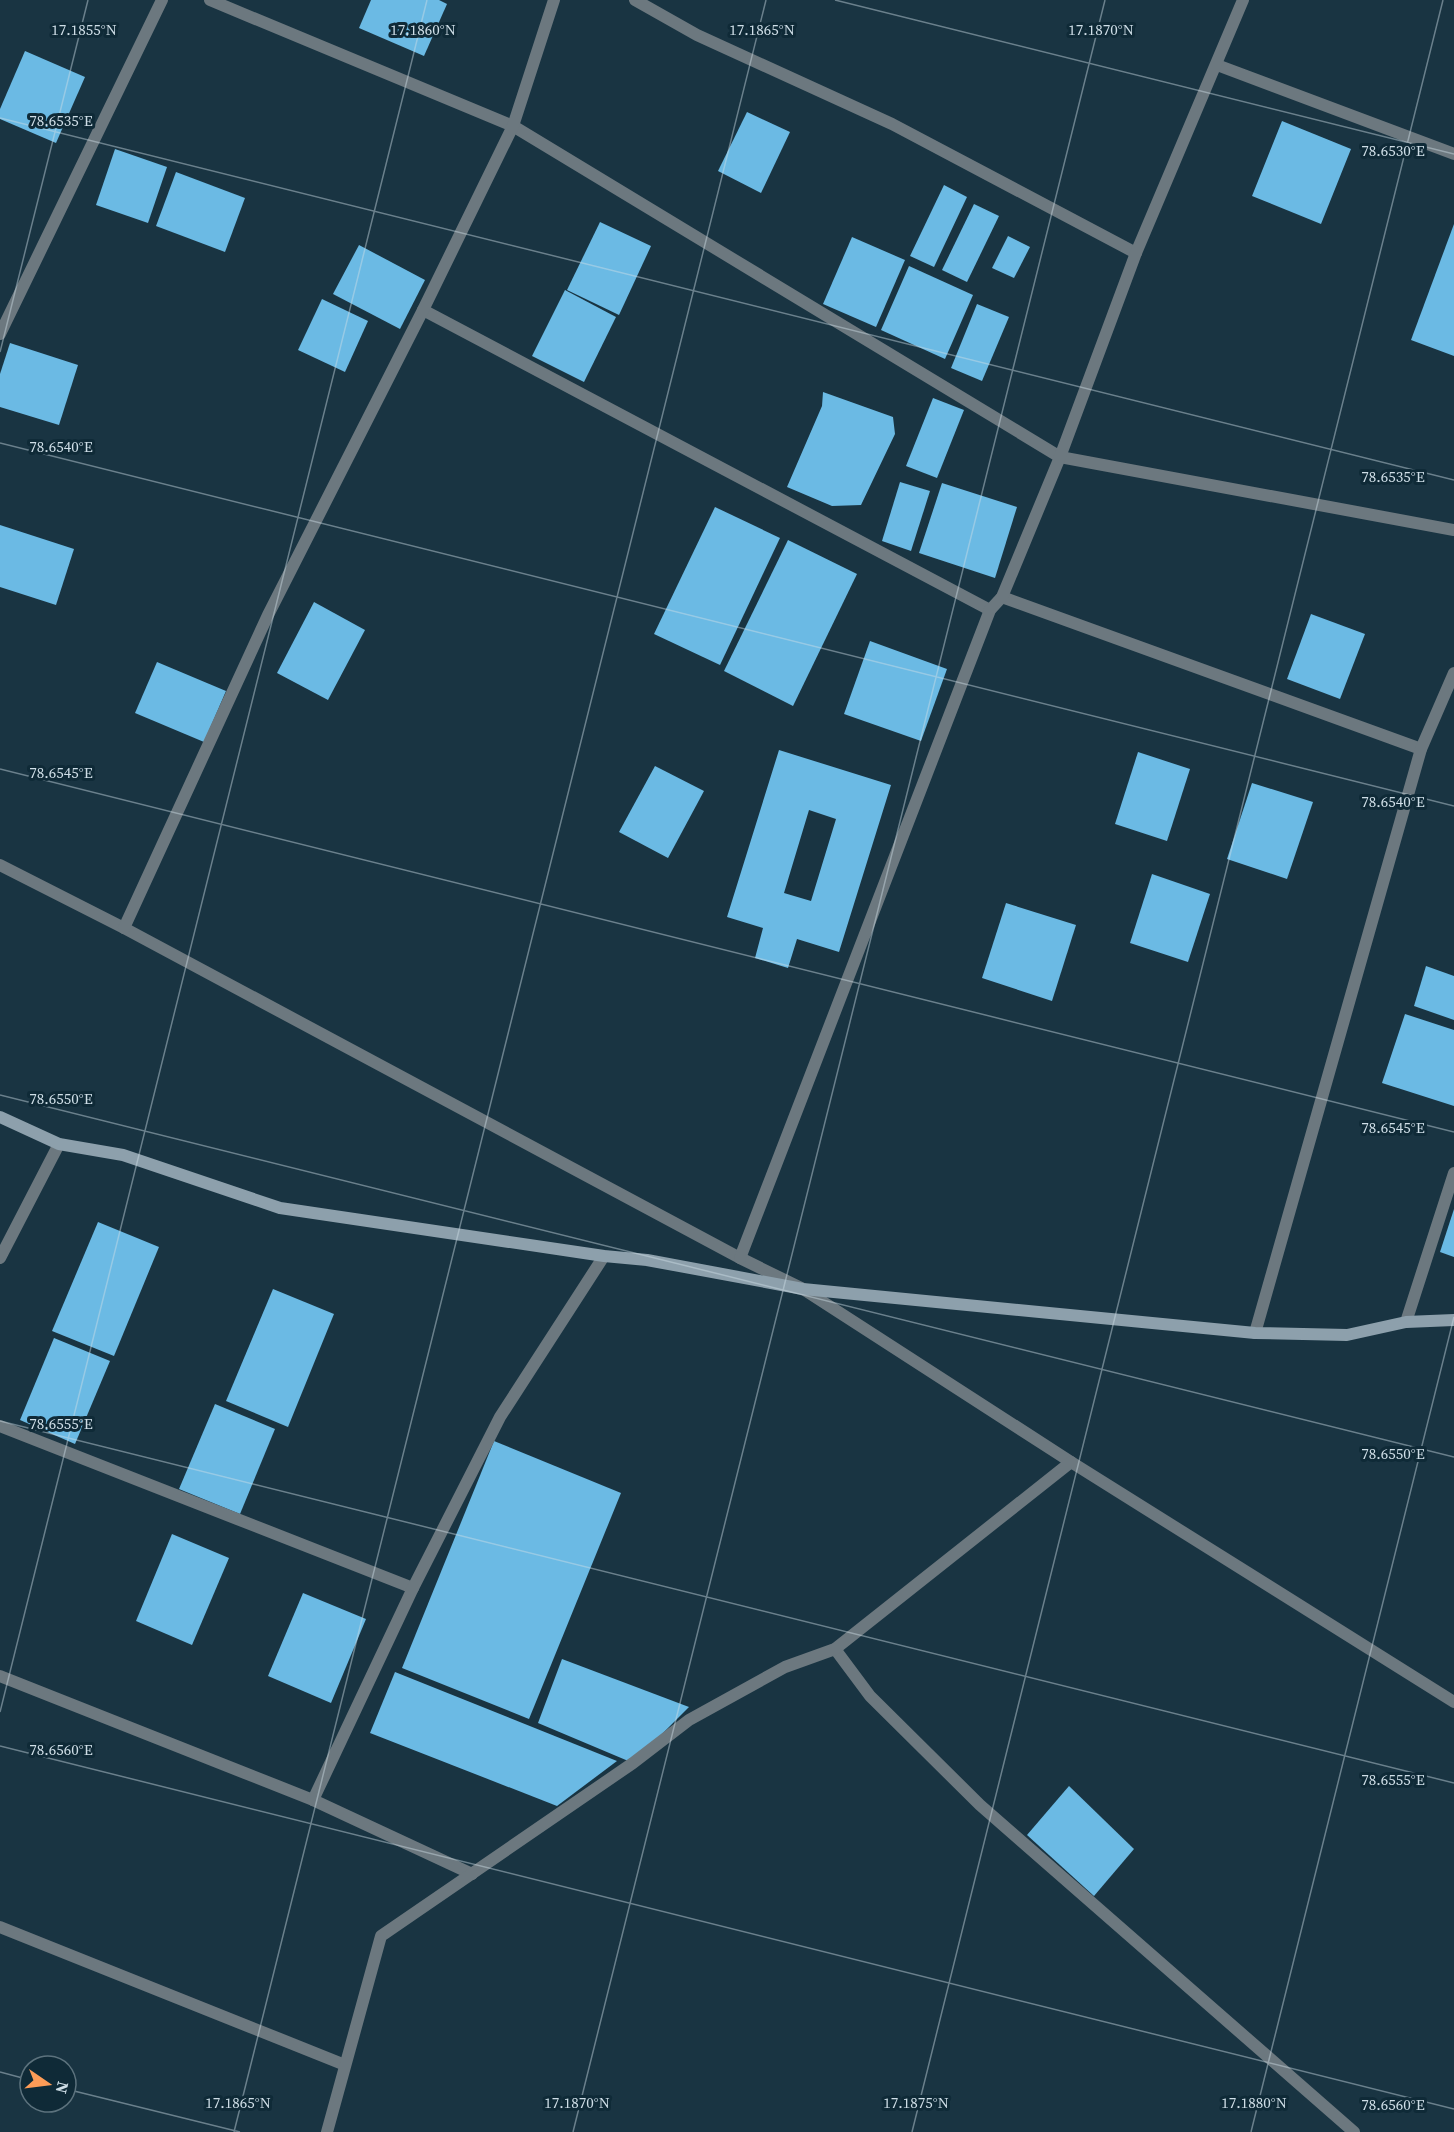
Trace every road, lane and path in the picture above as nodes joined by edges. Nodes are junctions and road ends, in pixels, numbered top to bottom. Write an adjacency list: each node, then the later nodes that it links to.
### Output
1 (162, 0): 11 (street)
2 (210, 0): 7 (street)
3 (554, 0): 7 (street)
4 (635, 0): 9 (street)
5 (1243, 0): 6 (street)
6 (1217, 65): 8 (street); 9 (street)
7 (513, 126): 10 (street); 12 (street)
8 (1454, 154)
9 (1136, 253): 12 (street)
10 (423, 310): 15 (street); 19 (street)
11 (0, 334)
12 (1060, 457): 13 (street); 14 (street)
13 (1454, 530)
14 (1002, 597): 15 (street); 17 (street)
15 (990, 610): 25 (street)
16 (1454, 673): 17 (street)
17 (1421, 750): 29 (street)
18 (0, 865): 19 (street)
19 (124, 928): 25 (street)
20 (0, 1117): 21 (main road)
21 (60, 1144): 23 (main road); 24 (street)
22 (1454, 1173): 28 (street)
23 (604, 1256): 26 (main road); 32 (street)
24 (0, 1258)
25 (740, 1258): 26 (street)
26 (803, 1289): 29 (main road); 31 (street)
27 (1454, 1320): 28 (main road)
28 (1406, 1322): 29 (main road)
29 (1255, 1333)
30 (0, 1426): 32 (street)
31 (1071, 1462): 33 (street); 35 (street)
32 (413, 1588): 36 (street)
33 (835, 1649): 37 (street); 41 (street)
34 (0, 1676): 36 (street)
35 (1454, 1702)
36 (313, 1800): 37 (street)
37 (472, 1874): 39 (street)
38 (0, 1927): 39 (street)
39 (345, 2065): 40 (street)
40 (327, 2132)
41 (1354, 2132)

